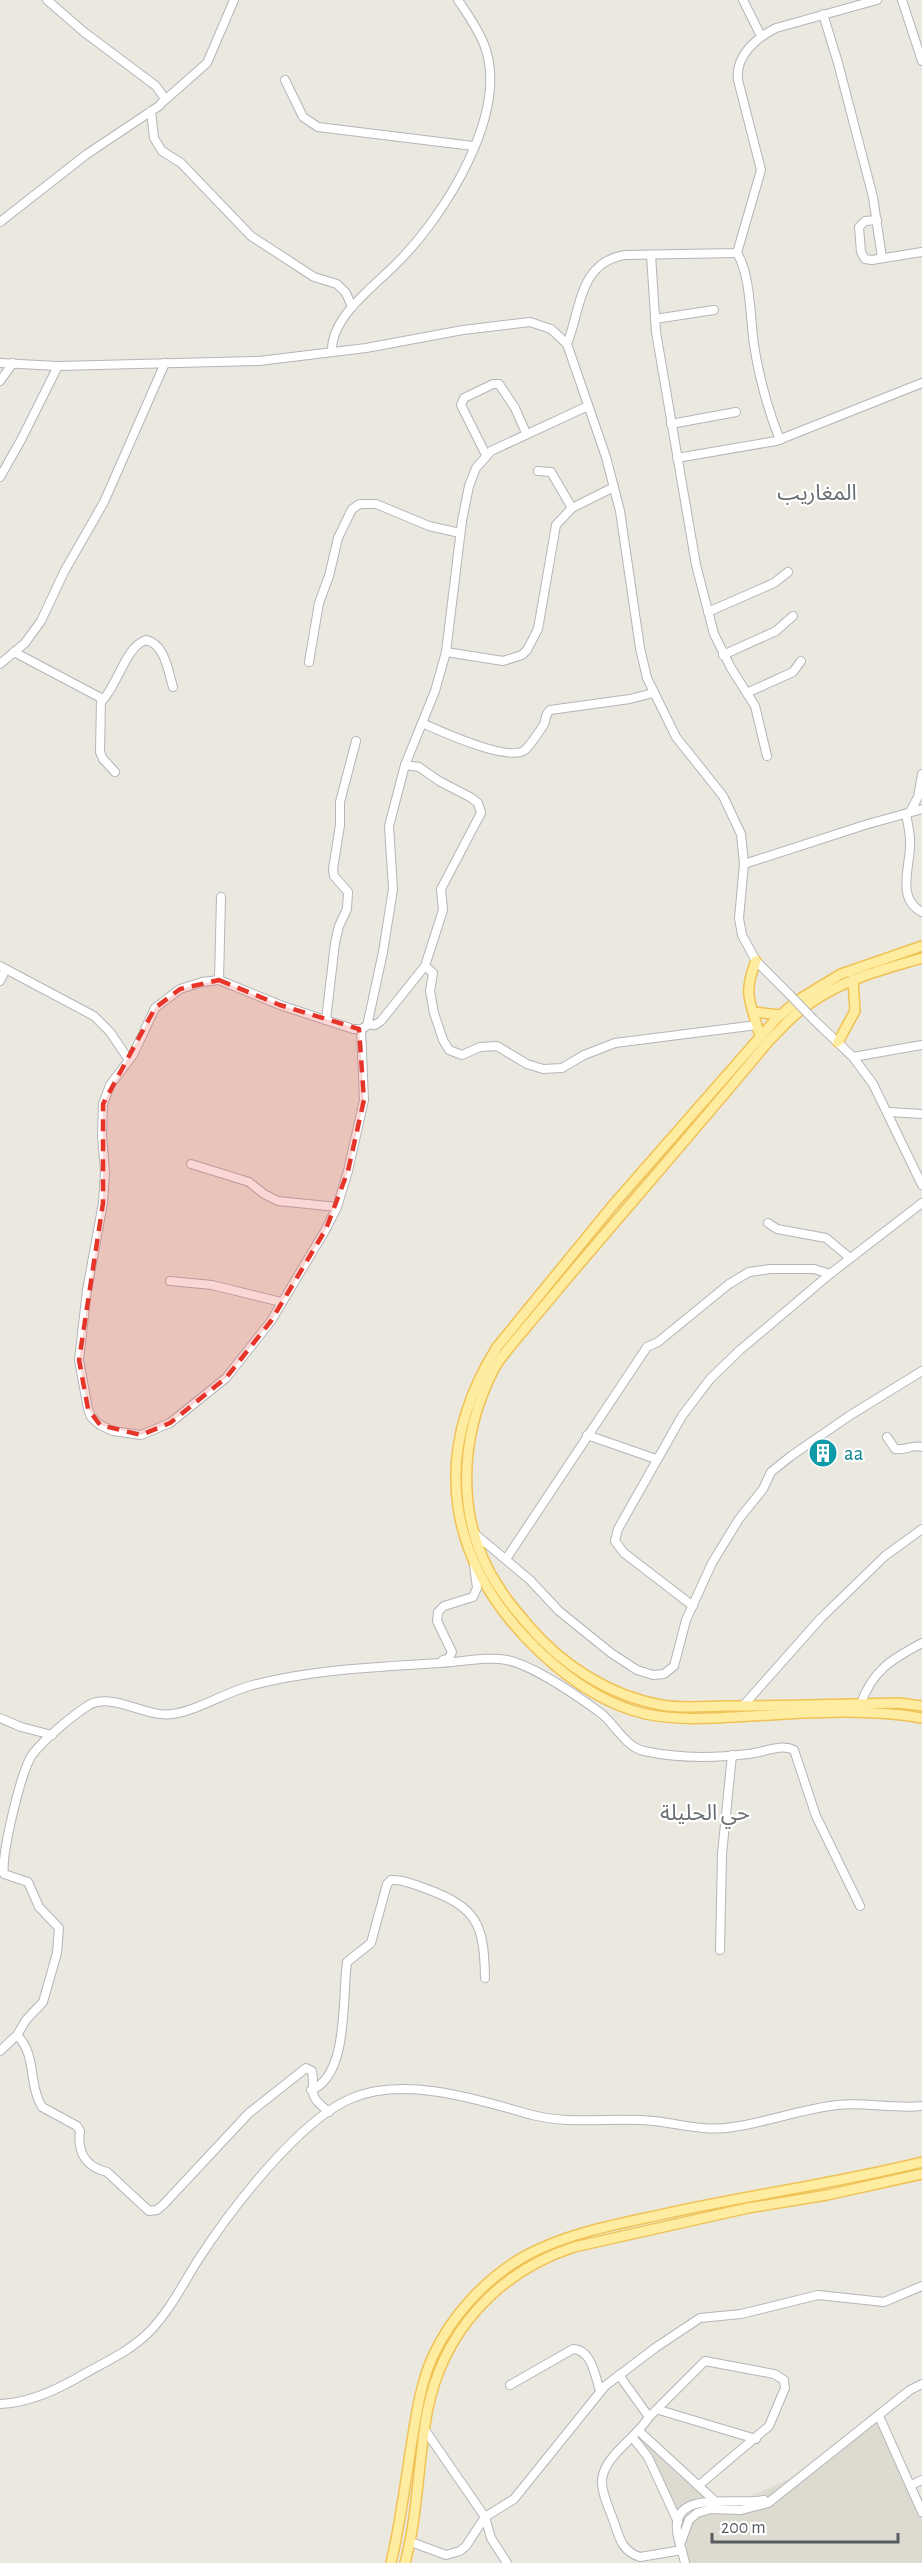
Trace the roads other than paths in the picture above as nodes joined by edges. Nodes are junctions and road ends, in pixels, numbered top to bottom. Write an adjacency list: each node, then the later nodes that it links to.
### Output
1 (47, 0): 11 (street)
2 (234, 0): 11 (street)
3 (458, 0): 13 (street)
4 (743, 0): 8 (street)
5 (877, 0): 7 (street)
6 (902, 0): 9 (street)
7 (823, 14): 8 (street); 14 (street)
8 (761, 36): 17 (street)
9 (922, 61)
10 (285, 80): 13 (street)
11 (165, 100): 12 (street)
12 (151, 111): 15 (street); 20 (street)
13 (473, 146): 20 (street)
14 (877, 220): 19 (street); 19 (street)
15 (0, 222)
16 (922, 252): 19 (street)
17 (737, 253): 18 (street); 35 (street)
18 (651, 255): 22 (street); 23 (street)
19 (882, 258)
20 (352, 307): 24 (street)
21 (714, 310): 22 (street)
22 (655, 319): 33 (street)
23 (567, 344): 24 (street); 31 (street)
24 (332, 351): 27 (street)
25 (0, 363): 26 (street)
26 (13, 363): 28 (street); 29 (street)
27 (165, 363): 28 (street); 46 (street)
28 (58, 366): 39 (street)
29 (0, 381)
30 (922, 382): 35 (street)
31 (588, 406): 34 (street); 40 (street)
32 (736, 412): 33 (street)
33 (671, 424): 37 (street)
34 (526, 433): 36 (street); 36 (street)
35 (780, 440): 37 (street)
36 (486, 454): 42 (street)
37 (677, 458): 44 (street)
38 (538, 471): 41 (street)
39 (0, 477)
40 (614, 487): 41 (street); 54 (street)
41 (572, 508): 47 (street)
42 (460, 533): 47 (street); 50 (street)
43 (788, 572): 44 (street)
44 (708, 612): 48 (street)
45 (793, 616): 48 (street)
46 (14, 652): 51 (street); 55 (street)
47 (446, 652): 56 (street)
48 (723, 655): 53 (street)
49 (801, 661): 53 (street)
50 (309, 662)
51 (0, 664)
52 (173, 687): 55 (street)
53 (748, 692): 58 (street)
54 (654, 693): 56 (street); 64 (street)
55 (102, 701): 60 (street)
56 (422, 723): 59 (street)
57 (356, 741): 79 (street)
58 (767, 756)
59 (405, 765): 70 (street); 81 (street)
60 (115, 772)
61 (922, 774): 63 (street)
62 (922, 809): 63 (street)
63 (908, 813): 64 (street); 66 (street)
64 (744, 864): 69 (street)
65 (221, 897): 73 (street)
66 (922, 912)
67 (922, 946): 78 (main road)
68 (922, 958): 72 (main road)
69 (756, 961): 77 (main road); 83 (street, bridge)
70 (426, 966): 80 (street); 81 (street)
71 (3, 968): 74 (street); 86 (street)
72 (853, 979): 75 (main road); 76 (main road)
73 (219, 980): 79 (street); 86 (street)
74 (0, 981)
75 (833, 990): 76 (main road); 104 (main road)
76 (854, 999): 83 (main road)
77 (754, 1012): 78 (main road); 80 (main road)
78 (780, 1015): 82 (main road)
79 (326, 1020): 81 (street)
80 (757, 1025): 82 (main road)
81 (364, 1027): 92 (street)
82 (760, 1036): 106 (main road)
83 (838, 1042): 85 (street)
84 (922, 1045): 85 (street)
85 (853, 1057): 87 (street)
86 (129, 1060): 97 (street)
87 (889, 1112): 88 (street); 90 (street)
88 (922, 1114)
89 (191, 1164): 92 (street)
90 (922, 1185)
91 (922, 1203): 94 (street)
92 (337, 1207): 97 (street)
93 (768, 1223): 94 (street)
94 (850, 1258): 95 (street)
95 (830, 1274): 99 (street); 102 (street)
96 (170, 1281): 97 (street)
97 (281, 1302)
98 (922, 1371): 107 (street)
99 (587, 1435): 102 (street); 105 (street)
100 (887, 1437): 101 (street)
101 (922, 1447)
102 (656, 1459): 107 (street)
103 (922, 1529): 112 (street)
104 (474, 1533): 105 (street); 112 (main road)
105 (506, 1559): 107 (street)
106 (474, 1565): 109 (street); 110 (main road)
107 (693, 1606)
108 (922, 1642): 111 (street)
109 (431, 1664): 114 (street); 117 (street)
110 (611, 1701): 114 (street); 115 (main road)
111 (861, 1704): 112 (main road); 113 (main road)
112 (743, 1706)
113 (922, 1706)
114 (603, 1715): 118 (street)
115 (922, 1718)
116 (0, 1719): 117 (street)
117 (52, 1735): 122 (street)
118 (732, 1755): 119 (street); 120 (street)
119 (860, 1906)
120 (720, 1950)
121 (485, 1978): 124 (street)
122 (17, 2035): 123 (street); 124 (street)
123 (0, 2051)
124 (311, 2090): 126 (street)
125 (922, 2106): 126 (street)
126 (329, 2112): 136 (street)
127 (922, 2162): 129 (main road)
128 (922, 2174): 130 (main road)
129 (745, 2196): 130 (main road); 154 (main road)
130 (748, 2208): 140 (main road)
131 (922, 2286): 132 (street)
132 (619, 2375): 135 (street); 139 (street)
133 (922, 2384): 138 (street)
134 (510, 2385): 135 (street)
135 (600, 2391): 150 (street)
136 (0, 2404)
137 (659, 2410): 139 (street); 143 (street); 143 (street)
138 (879, 2416): 145 (street); 147 (street)
139 (650, 2417): 141 (street)
140 (425, 2430): 150 (street); 152 (main road)
141 (640, 2432): 142 (street); 146 (street)
142 (633, 2438): 151 (street); 153 (street)
143 (756, 2439): 146 (street)
144 (922, 2480): 145 (street)
145 (911, 2485): 149 (street)
146 (698, 2486): 148 (street)
147 (774, 2498): 148 (street); 153 (street)
148 (716, 2502): 151 (street)
149 (922, 2512)
150 (485, 2517): 152 (street); 156 (street)
151 (678, 2522): 153 (street)
152 (411, 2542): 155 (main road)
153 (681, 2546): 157 (street)
154 (392, 2563)
155 (405, 2563)
156 (507, 2563)
157 (685, 2563)

